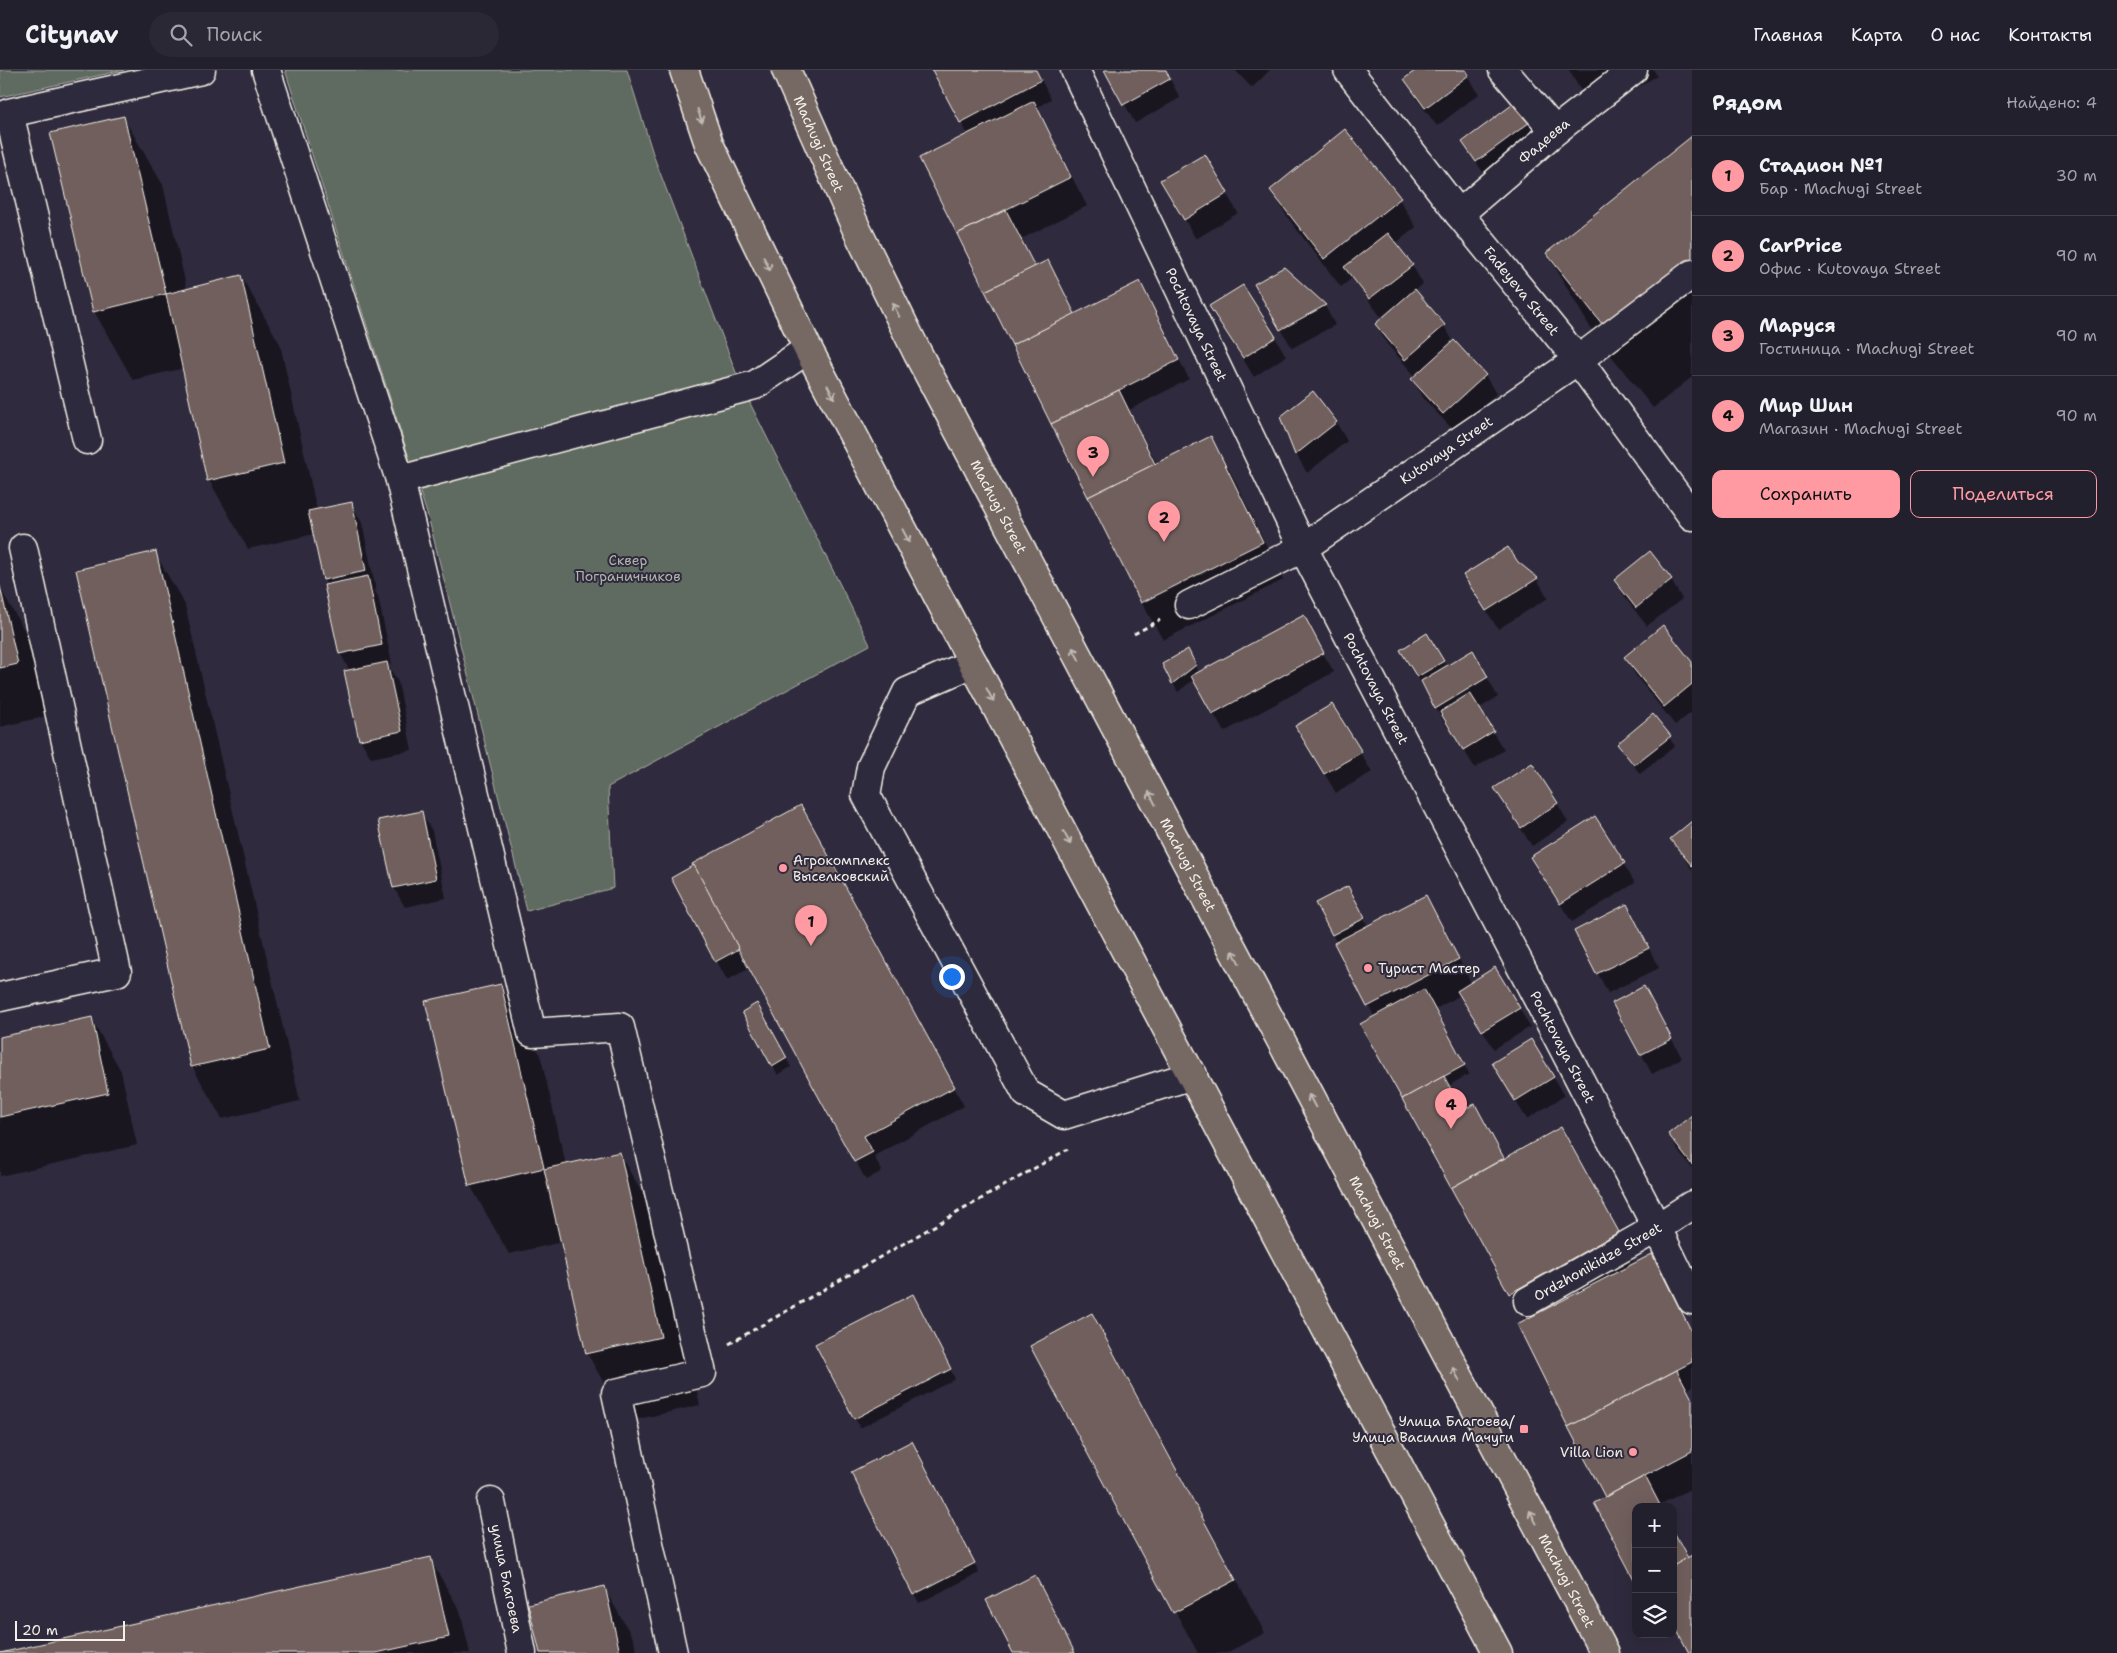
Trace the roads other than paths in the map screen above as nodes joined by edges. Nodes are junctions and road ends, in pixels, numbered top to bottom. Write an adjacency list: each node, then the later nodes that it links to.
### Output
1 (201, 70): 14 (street)
2 (266, 70): 15 (street)
3 (684, 70): 12 (main road, one-way to 12)
4 (786, 70): 31 (main road, Machugi Street, one-way to 4)
5 (1075, 70): 18 (street, Pochtovaya Street)
6 (1348, 70): 10 (street, Fadeyeva Street)
7 (1503, 70): 9 (street)
8 (1633, 70): 9 (street, Фадеева)
9 (1554, 131): 10 (street, Фадеева)
10 (1459, 214): 13 (street, Fadeyeva Street)
11 (1692, 274): 13 (street, Kutovaya Street)
12 (808, 349): 15 (street); 20 (main road, one-way to 20)
13 (1578, 360): 16 (street, Fadeyeva Street); 18 (street, Kutovaya Street)
14 (87, 440)
15 (400, 480): 29 (street)
16 (1692, 516)
17 (23, 548): 21 (street)
18 (1303, 548): 19 (street, Kutovaya Street); 24 (street, Pochtovaya Street)
19 (1189, 605)
20 (973, 663): 22 (main road, one-way to 22); 22 (street)
21 (0, 997)
22 (1193, 1074): 30 (main road)
23 (1692, 1205): 24 (street, Ordzhonikidze Street)
24 (1657, 1228): 25 (street, Pochtovaya Street); 26 (street, Ordzhonikidze Street)
25 (1692, 1300)
26 (1528, 1301)
27 (491, 1502): 28 (street, улица Благоева)
28 (522, 1653)
29 (673, 1653)
30 (1498, 1653)
31 (1605, 1653)

